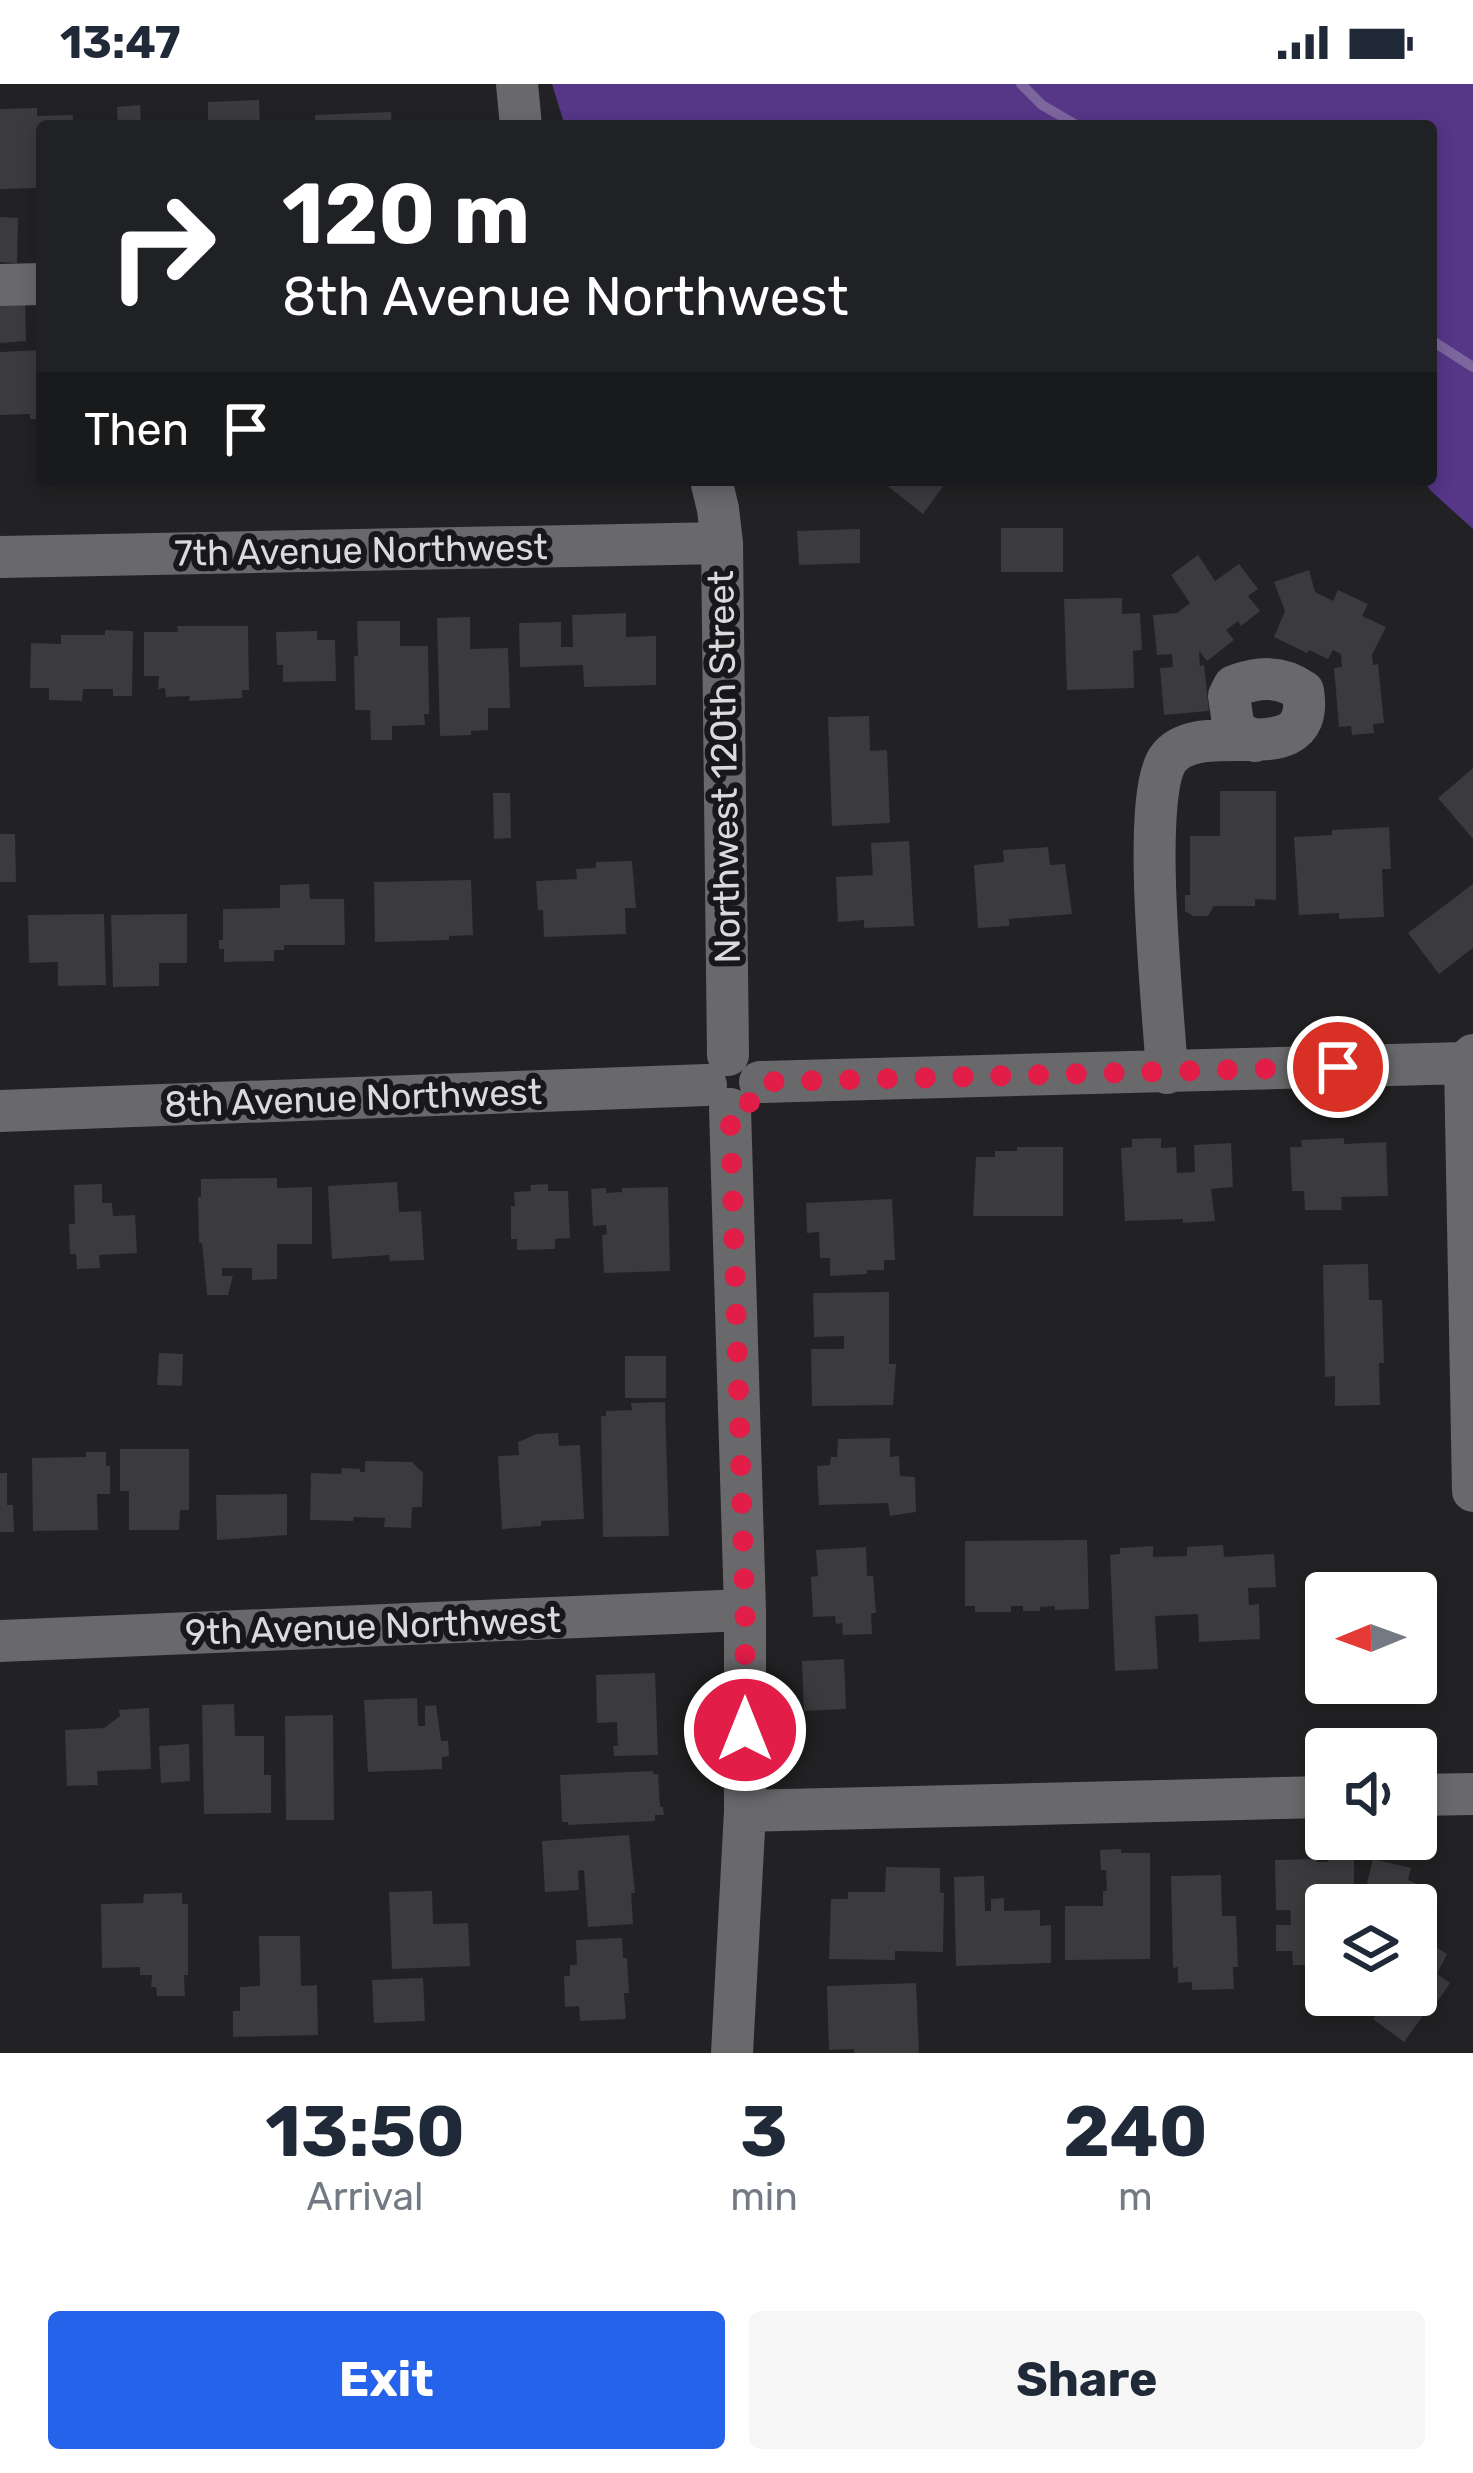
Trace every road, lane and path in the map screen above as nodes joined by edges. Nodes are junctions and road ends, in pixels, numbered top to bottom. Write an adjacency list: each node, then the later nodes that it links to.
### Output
1 (517, 84): 2 (street)
2 (520, 120)
3 (36, 284): 4 (street)
4 (0, 285)
5 (712, 486): 6 (street, Northwest 120th Street)
6 (722, 543): 7 (street, 7th Avenue Northwest); 11 (street, Northwest 120th Street)
7 (0, 557)
8 (1255, 741): 10 (street)
9 (1469, 1059): 10 (street, 8th Avenue Northwest); 13 (street)
10 (1167, 1073): 11 (street, 8th Avenue Northwest)
11 (731, 1083): 12 (street, 8th Avenue Northwest); 14 (street, Northwest 120th Street)
12 (0, 1112)
13 (1473, 1490)
14 (745, 1610): 15 (street, 9th Avenue Northwest); 19 (street, Northwest 120th Street)
15 (0, 1641)
16 (1473, 1794): 17 (street)
17 (1437, 1795)
18 (1305, 1798): 19 (street)
19 (745, 1810): 20 (street, Northwest 120th Street)
20 (732, 2053)

